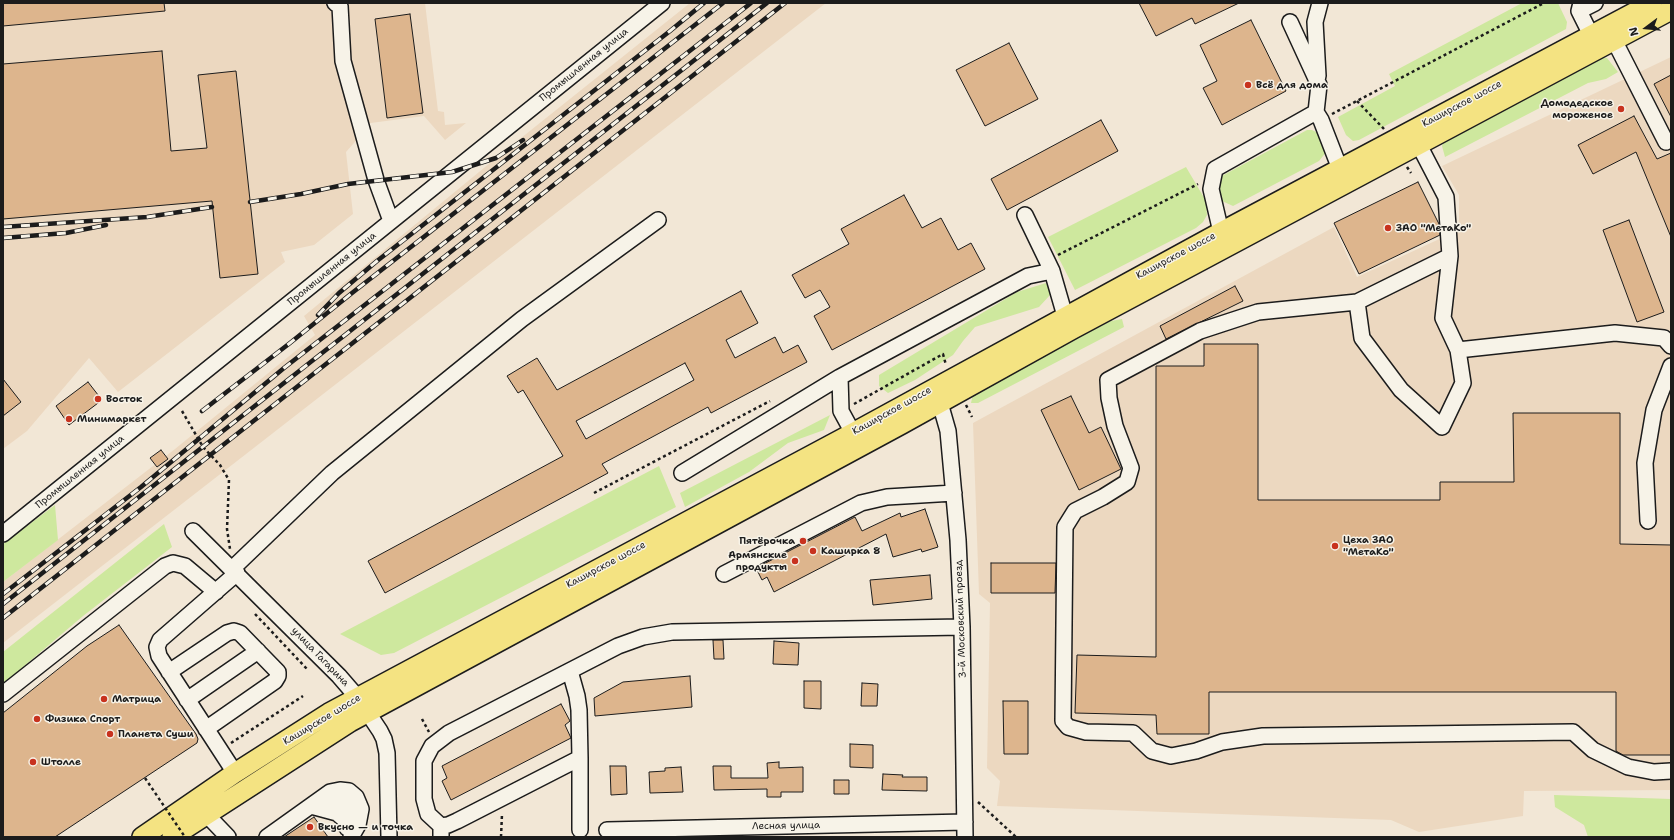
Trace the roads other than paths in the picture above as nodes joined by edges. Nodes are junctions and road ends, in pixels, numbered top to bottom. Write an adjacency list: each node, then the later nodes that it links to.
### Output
1 (662, 3): 17 (street, Промышленная улица)
2 (1320, 3): 10 (street)
3 (1595, 3): 5 (street)
4 (338, 4): 17 (street)
5 (1580, 7): 8 (street)
6 (1665, 12): 8 (main road, Каширское шоссе); 9 (main road, Каширское шоссе)
7 (1290, 22): 10 (street)
8 (1591, 35): 14 (main road, Каширское шоссе)
9 (1614, 40): 12 (street); 13 (main road, Каширское шоссе)
10 (1318, 85): 11 (street)
11 (1319, 116): 14 (street); 18 (street)
12 (1666, 142)
13 (1419, 145): 19 (street); 27 (main road, Каширское шоссе)
14 (1340, 169): 18 (main road, Каширское шоссе)
15 (1025, 215): 20 (street)
16 (658, 220): 34 (street)
17 (391, 222): 33 (street, Промышленная улица)
18 (1221, 232): 22 (main road, Каширское шоссе)
19 (1450, 256): 21 (street); 24 (street)
20 (1050, 266): 22 (street); 26 (street)
21 (1357, 302): 24 (street); 46 (street)
22 (1065, 316): 28 (main road, Каширское шоссе)
23 (1671, 346): 24 (street)
24 (1458, 350)
25 (1671, 366): 31 (street)
26 (840, 377): 28 (street); 29 (street)
27 (940, 403): 30 (street, 3-й Московский проезд); 43 (main road, Каширское шоссе)
28 (853, 433): 43 (main road, Каширское шоссе)
29 (682, 472)
30 (954, 493): 35 (street); 37 (street, 3-й Московский проезд)
31 (1648, 521)
32 (193, 531): 34 (street, улица Гагарина)
33 (3, 534)
34 (234, 571): 36 (street); 43 (street, улица Гагарина)
35 (724, 574)
36 (216, 592): 40 (street); 41 (street)
37 (962, 627): 39 (street); 50 (street, 3-й Московский проезд)
38 (258, 651): 40 (street); 42 (street); 44 (street)
39 (570, 671): 45 (street); 53 (street)
40 (169, 672): 42 (street)
41 (3, 694)
42 (187, 700): 44 (street)
43 (363, 705): 47 (main road, Каширское шоссе); 49 (main road, Каширское шоссе); 59 (street, улица Гагарина)
44 (206, 729): 47 (street)
45 (580, 758): 51 (street); 53 (street)
46 (1671, 771)
47 (235, 773): 55 (main road, Каширское шоссе)
48 (310, 806): 54 (street); 54 (street); 58 (street)
49 (206, 814): 56 (main road, Каширское шоссе); 57 (street)
50 (965, 822): 52 (street, Лесная улица); 60 (street, 3-й Московский проезд)
51 (580, 830)
52 (606, 830)
53 (441, 831)
54 (348, 833)
55 (142, 837)
56 (172, 837)
57 (228, 837)
58 (266, 837)
59 (389, 837)
60 (965, 837)

